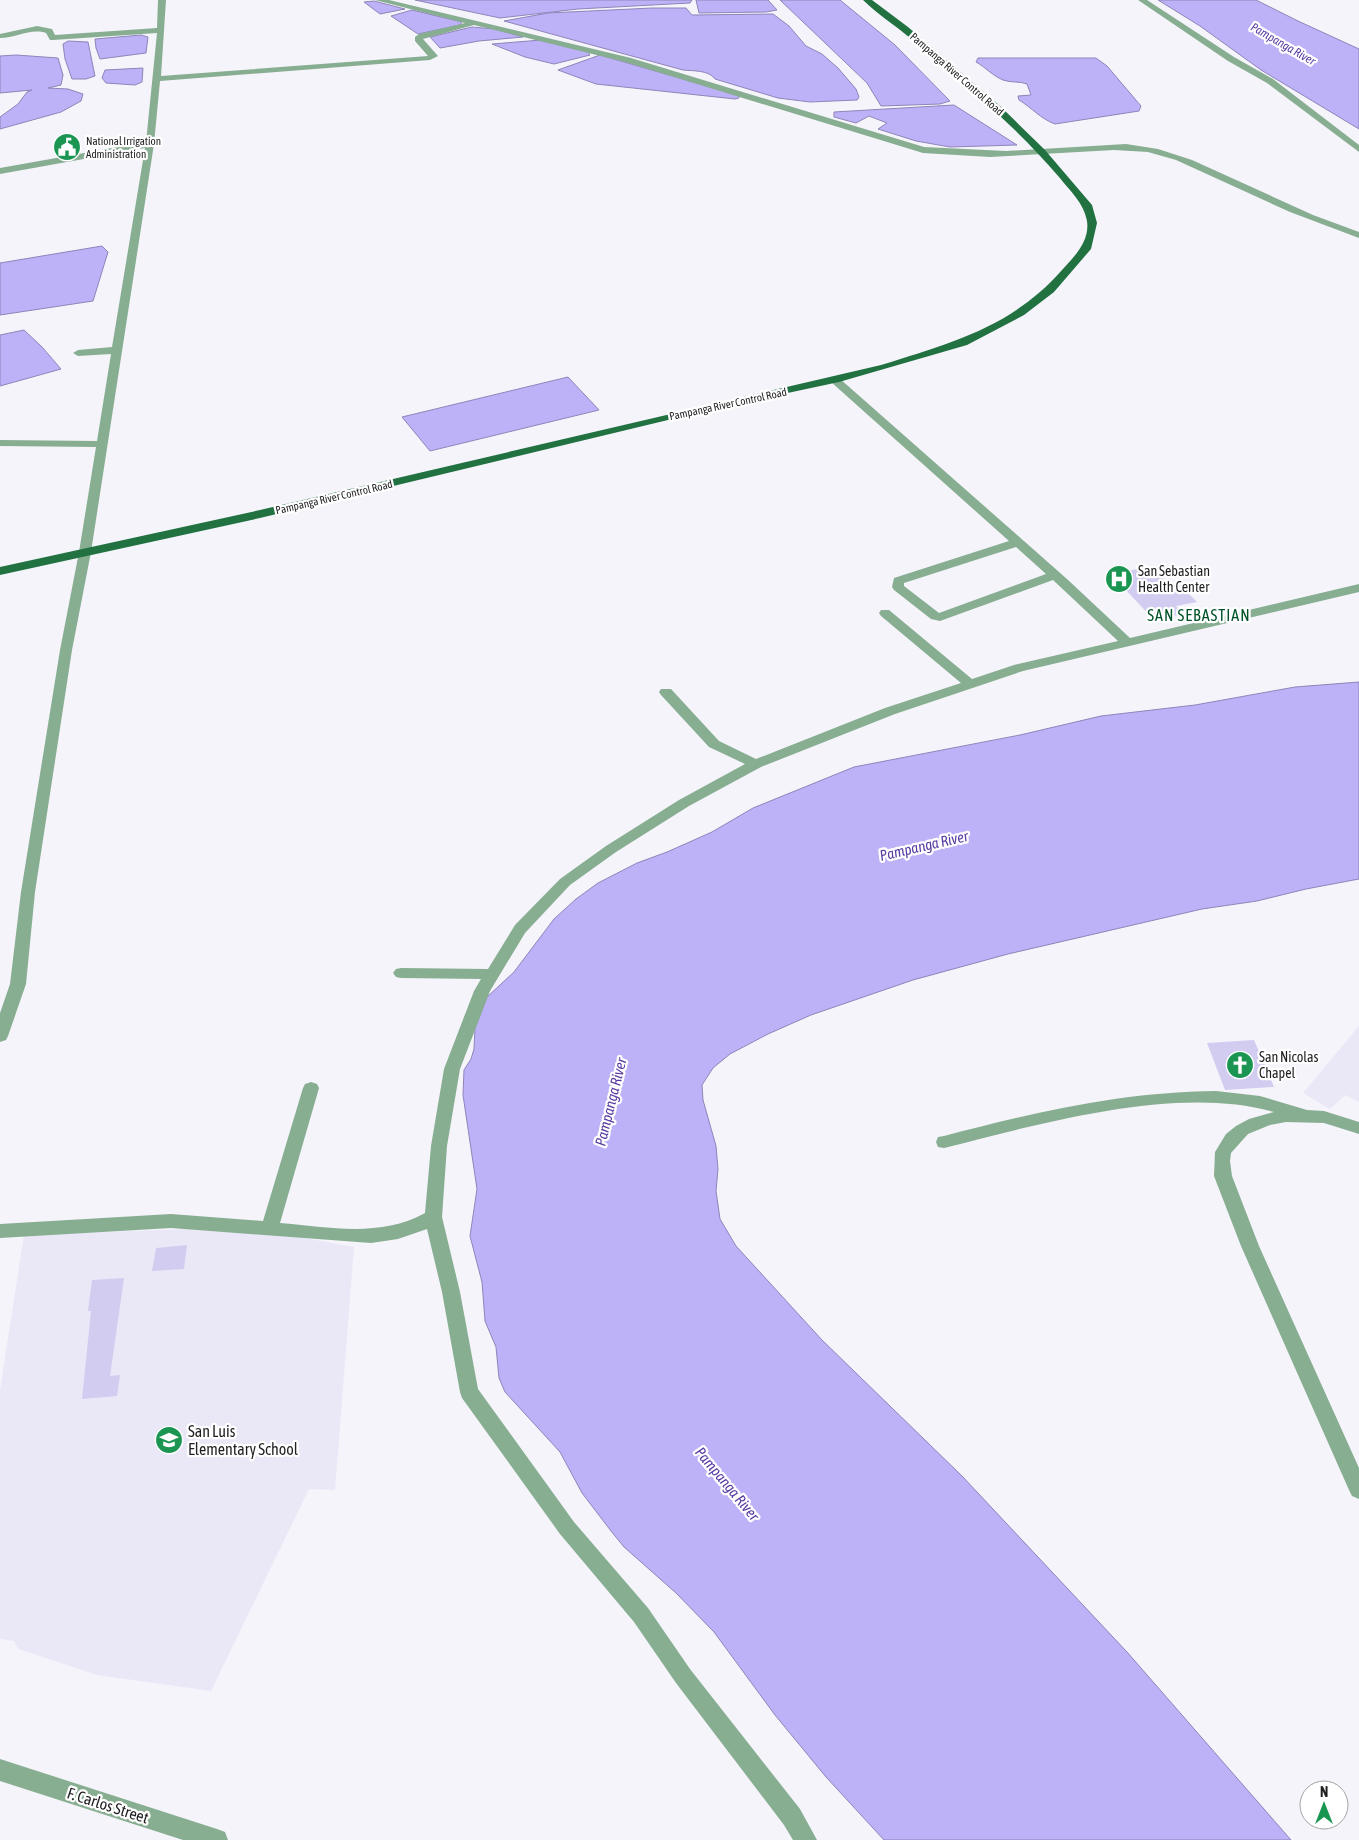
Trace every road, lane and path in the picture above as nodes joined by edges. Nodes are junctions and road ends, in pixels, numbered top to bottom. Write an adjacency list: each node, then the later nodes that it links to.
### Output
1 (162, 0): 6 (street)
2 (379, 0): 5 (street)
3 (867, 0): 11 (main road, Pampanga River Control Road)
4 (1142, 0): 10 (street)
5 (475, 23): 8 (street); 11 (street)
6 (161, 30): 7 (street); 8 (street)
7 (0, 36)
8 (157, 79): 9 (street)
9 (150, 144): 12 (street); 14 (street)
10 (1359, 149)
11 (1042, 152): 13 (street); 16 (main road, Pampanga River Control Road)
12 (0, 171)
13 (1359, 235)
14 (117, 350): 15 (street); 18 (street)
15 (78, 352)
16 (835, 380): 19 (street); 20 (main road, Pampanga River Control Road)
17 (0, 443): 18 (street)
18 (101, 444): 20 (street)
19 (1018, 542): 22 (street); 22 (street)
20 (85, 552): 21 (main road, Pampanga River Control Road); 31 (street)
21 (0, 571)
22 (1054, 575): 25 (street)
23 (1359, 588): 25 (street)
24 (885, 613): 26 (street)
25 (1126, 641): 26 (street)
26 (969, 683): 28 (street)
27 (666, 692): 28 (street)
28 (756, 764): 30 (street)
29 (401, 973): 30 (street)
30 (491, 974): 36 (street)
31 (0, 1036)
32 (311, 1088): 37 (street)
33 (1306, 1116): 34 (street); 35 (street); 39 (street)
34 (1359, 1128)
35 (944, 1142)
36 (433, 1217): 37 (street); 42 (street)
37 (270, 1228): 38 (street)
38 (0, 1231)
39 (1359, 1490)
40 (0, 1770): 41 (street, F. Carlos Street)
41 (217, 1840)
42 (806, 1840)

